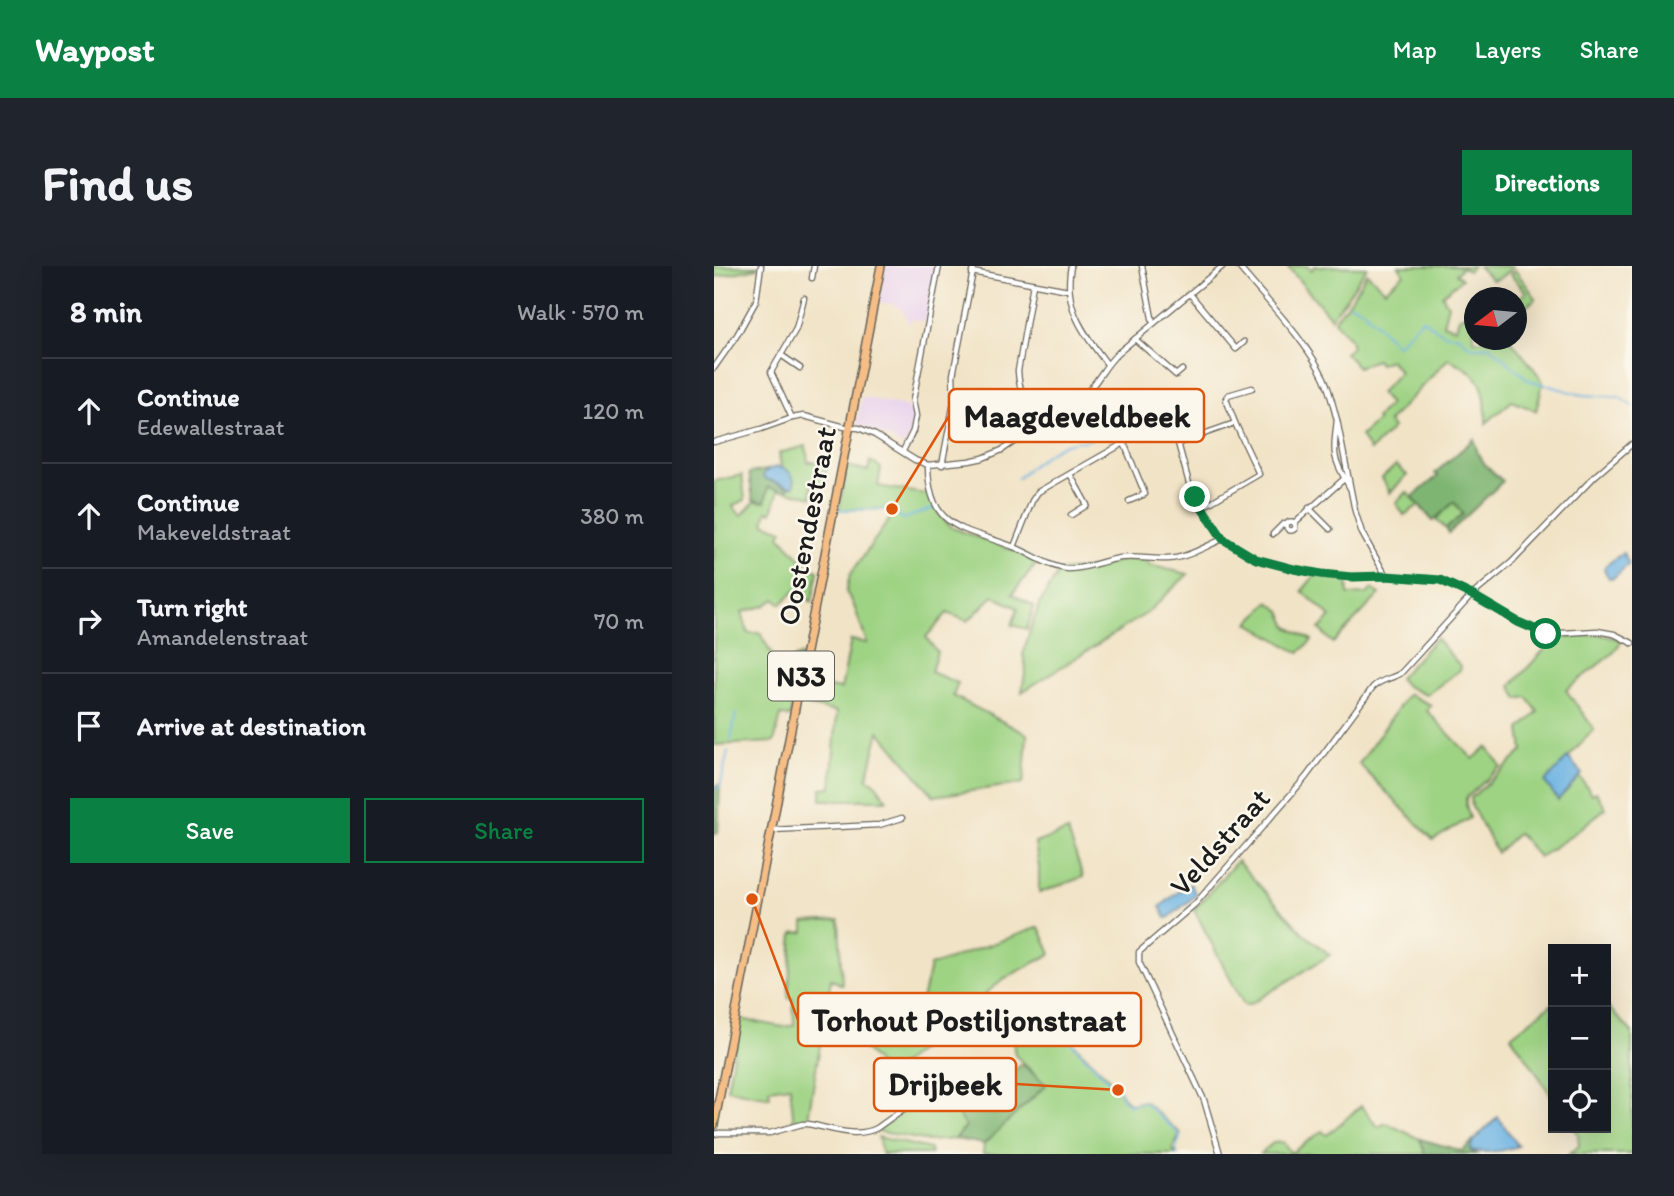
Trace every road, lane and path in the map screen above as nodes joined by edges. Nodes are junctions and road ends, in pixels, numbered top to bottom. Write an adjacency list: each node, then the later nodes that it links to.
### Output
1 (761, 266): 21 (street)
2 (814, 266): 11 (street)
3 (881, 266): 29 (main road, Oostendestraat / N33)
4 (939, 266): 32 (street)
5 (974, 266): 10 (street)
6 (1071, 266): 13 (street)
7 (1142, 266): 16 (street)
8 (1223, 266): 14 (street)
9 (1238, 266): 26 (street)
10 (972, 272): 12 (street); 34 (street)
11 (812, 278)
12 (1033, 284): 13 (street); 28 (street)
13 (1069, 290): 20 (street)
14 (1190, 293): 16 (street); 18 (street)
15 (804, 298): 19 (street)
16 (1153, 323): 17 (street)
17 (1135, 339): 20 (street); 23 (street)
18 (1244, 342)
19 (780, 355): 22 (street); 25 (street)
20 (1107, 364): 28 (street)
21 (714, 368)
22 (800, 368)
23 (1182, 370)
24 (1252, 388): 27 (street)
25 (792, 418): 29 (street); 30 (street)
26 (1337, 420): 36 (street); 37 (street)
27 (1235, 423): 39 (street); 39 (street)
28 (1038, 425): 34 (street)
29 (849, 428): 32 (street); 50 (main road, Oostendestraat / N33)
30 (714, 442)
31 (1632, 443): 47 (street)
32 (902, 451): 33 (street)
33 (928, 465): 34 (street); 45 (street)
34 (942, 465)
35 (1070, 474): 38 (street); 41 (street); 45 (street)
36 (1344, 479): 37 (street); 40 (street)
37 (1350, 488): 46 (street)
38 (1129, 501)
39 (1201, 508): 44 (street)
40 (1309, 508): 42 (street); 43 (street)
41 (1071, 515)
42 (1330, 529)
43 (1273, 534)
44 (1223, 539): 45 (street); 46 (street)
45 (1014, 547)
46 (1386, 576): 47 (street)
47 (1472, 595): 48 (street); 54 (street, Veldstraat)
48 (1632, 643)
49 (902, 818): 50 (street)
50 (771, 830): 52 (main road, Oostendestraat / N33)
51 (927, 1092): 53 (street)
52 (714, 1125)
53 (714, 1134)
54 (1220, 1154)

